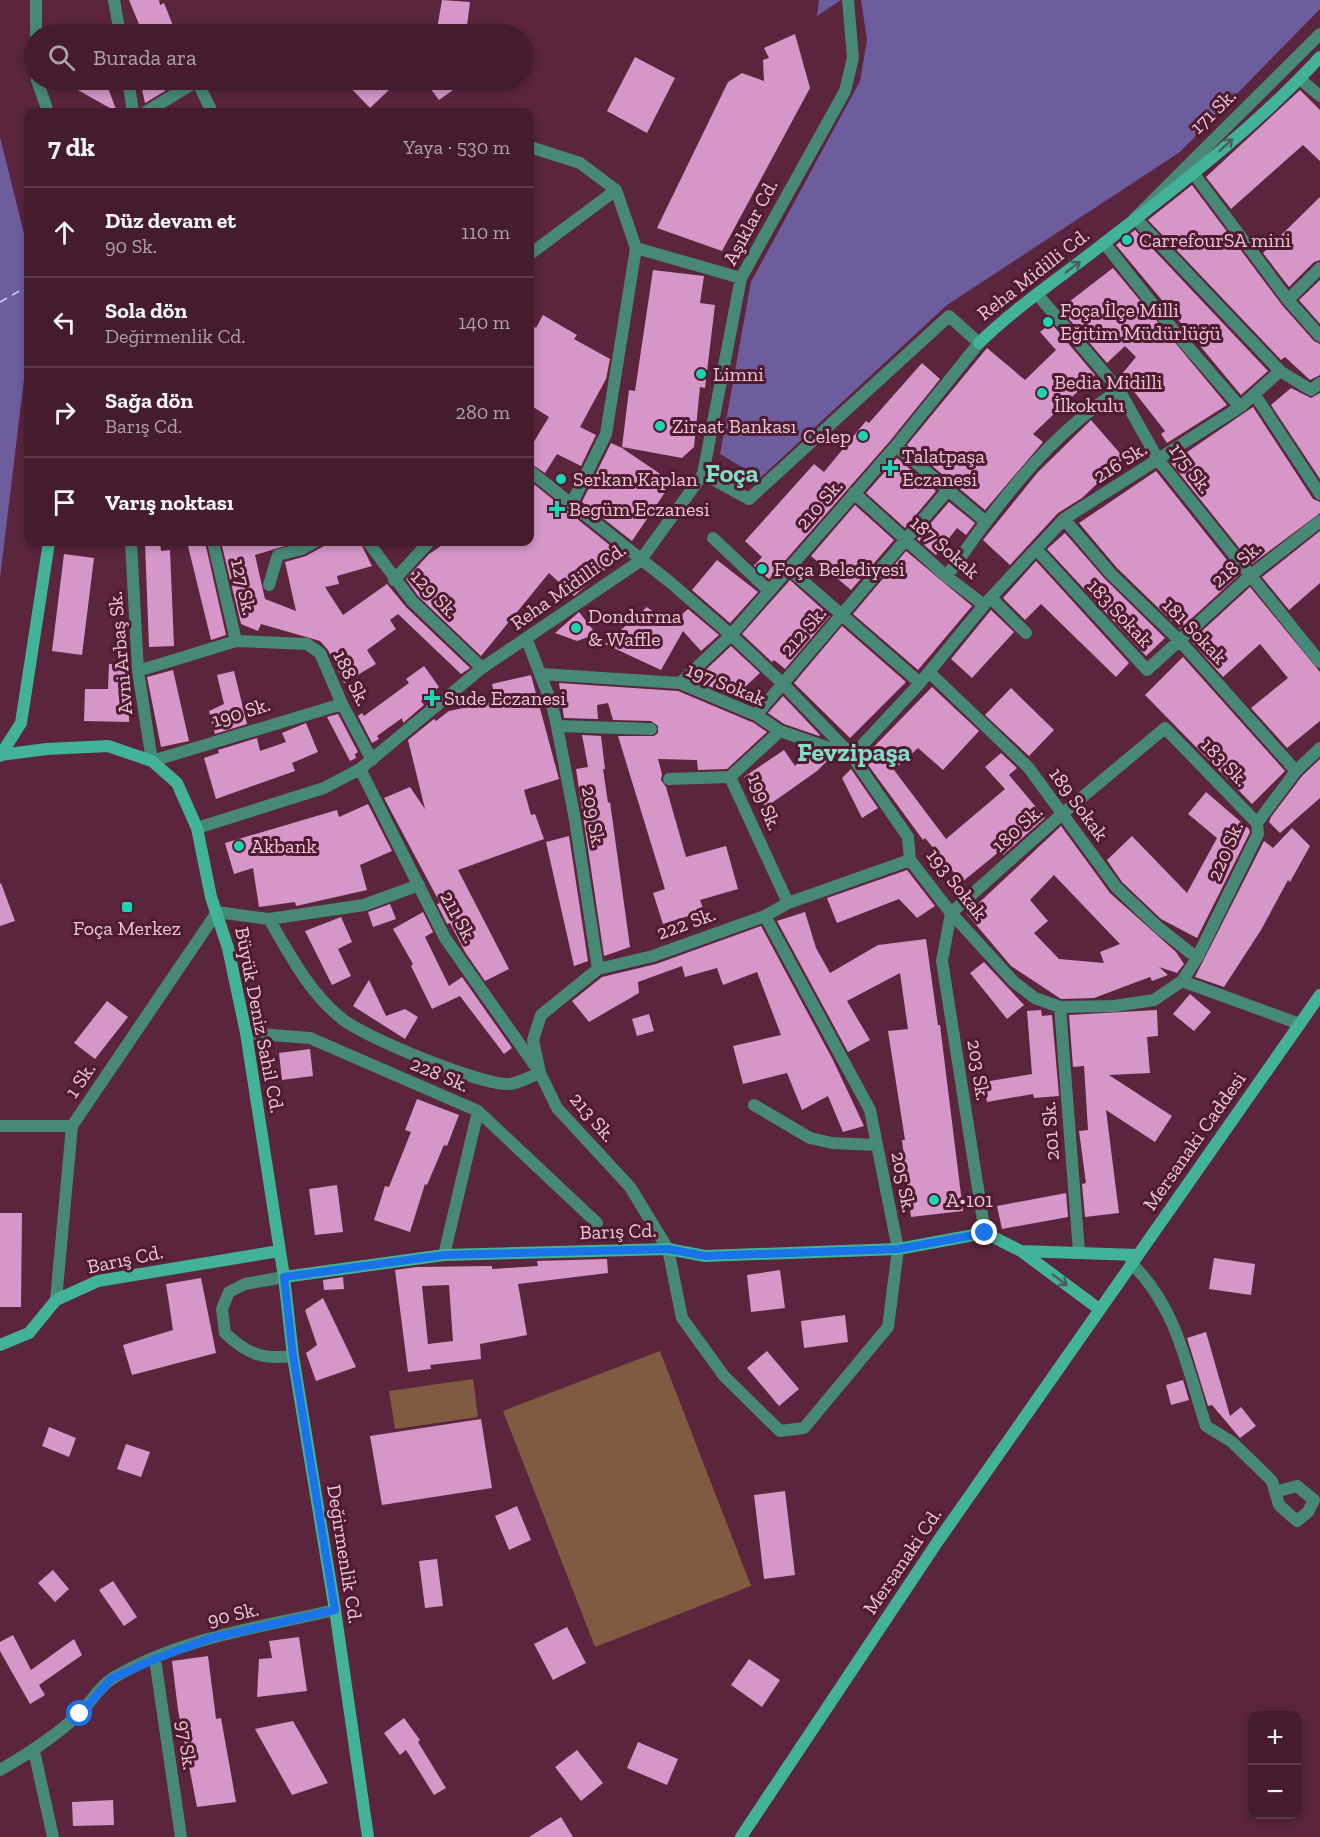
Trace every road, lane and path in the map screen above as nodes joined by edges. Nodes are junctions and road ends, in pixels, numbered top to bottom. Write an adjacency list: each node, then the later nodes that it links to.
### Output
1 (36, 0): 4 (street)
2 (114, 0): 5 (street)
3 (848, 0): 26 (street, Aşıklar Cd.)
4 (36, 24)
5 (118, 24)
6 (1320, 34): 21 (street, 171 Sk.)
7 (1320, 57): 8 (street, Reha Midilli Cd.)
8 (1300, 79): 13 (street); 19 (street, Reha Midilli Cd., one-way to 8)
9 (40, 90): 14 (street)
10 (130, 90): 15 (street)
11 (182, 90): 16 (street)
12 (201, 90): 17 (street)
13 (1320, 96)
14 (47, 108)
15 (132, 108)
16 (153, 108)
17 (210, 108)
18 (534, 148): 20 (street)
19 (1194, 174): 21 (street, Reha Midilli Cd.); 28 (street)
20 (616, 190): 23 (street); 24 (street)
21 (1135, 218): 22 (street, Reha Midilli Cd.); 31 (street)
22 (1104, 243): 27 (street, Reha Midilli Cd., one-way to 22); 35 (street)
23 (534, 248)
24 (636, 248): 26 (street); 43 (street)
25 (1320, 268): 28 (street)
26 (741, 278): 39 (street, Aşıklar Cd.)
27 (1037, 294): 30 (street, Reha Midilli Cd.); 33 (street, 175 Sk.)
28 (1288, 300): 29 (street)
29 (1320, 336)
30 (979, 343): 36 (street, 210 Sk.); 39 (street, Reha Midilli Cd.)
31 (1280, 371): 32 (street); 34 (street, 216 Sk.)
32 (1320, 383)
33 (1119, 390): 37 (street, 175 Sk.); 46 (street)
34 (1255, 395): 35 (street, 216 Sk.); 42 (street)
35 (1240, 407): 37 (street, 216 Sk.)
36 (896, 446): 40 (street); 41 (street, 210 Sk.)
37 (1159, 461): 44 (street, 216 Sk.); 59 (street, 175 Sk.)
38 (534, 474): 43 (street, 193 Sokak)
39 (703, 474): 56 (street, Reha Midilli Cd.)
40 (948, 490): 46 (street); 48 (street, 212 Sk.)
41 (854, 493): 48 (street, 187 Sokak); 57 (street, 210 Sk.)
42 (1320, 494)
43 (572, 503): 56 (street, 193 Sokak)
44 (1064, 519): 55 (street, 216 Sk.); 67 (street, 181 Sokak)
45 (1320, 521): 59 (street, 218 Sk.)
46 (986, 522): 58 (street)
47 (713, 538): 62 (street)
48 (906, 539): 58 (street, 187 Sokak); 64 (street, 212 Sk.)
49 (48, 546): 85 (street)
50 (131, 546): 72 (street, Avni Arbaş Sk.)
51 (214, 546): 69 (street, 127 Sk.)
52 (307, 546): 61 (street)
53 (371, 546): 60 (street, 129 Sk.)
54 (425, 546): 60 (street)
55 (1035, 549): 63 (street, 216 Sk.); 67 (street, 183 Sokak)
56 (640, 561): 66 (street, 193 Sokak); 68 (street, Reha Midilli Cd.)
57 (788, 568): 62 (street, 210 Sk.); 64 (street)
58 (946, 576): 63 (street, 187 Sokak)
59 (1250, 576): 67 (street, 218 Sk.); 70 (street, 175 Sk.)
60 (394, 580): 71 (street, 129 Sk.)
61 (269, 585)
62 (768, 590): 66 (street, 210 Sk.)
63 (988, 602): 65 (street, 187 Sokak); 73 (street, 216 Sk.)
64 (843, 615): 76 (street); 77 (street, 212 Sk.)
65 (1026, 633)
66 (731, 635): 75 (street, 210 Sk.); 77 (street, 193 Sokak)
67 (1179, 639): 90 (street, 181 Sokak)
68 (527, 640): 71 (street, Reha Midilli Cd.); 74 (street, 209 Sk.)
69 (236, 641): 72 (street, 188 Sk.); 78 (street, 188 Sk.)
70 (1320, 662)
71 (482, 668): 87 (street, Reha Midilli Cd.)
72 (138, 671): 88 (street, Avni Arbaş Sk.)
73 (929, 672): 76 (street, 216 Sk.); 93 (street, 189 Sokak)
74 (541, 674): 75 (street, 197 Sokak); 80 (street, 209 Sk.)
75 (680, 683): 79 (street, 197 Sokak)
76 (920, 683): 86 (street, 216 Sk.)
77 (783, 684): 79 (street, 212 Sk.); 86 (street, 193 Sokak)
78 (342, 704): 87 (street, 188 Sk.); 88 (street, 190 Sk.)
79 (756, 715): 83 (street, 197 Sokak)
80 (557, 726): 82 (street); 104 (street, 209 Sk.)
81 (1165, 728): 93 (street, 180 Sk.); 94 (street, 183 Sk.)
82 (651, 729)
83 (780, 731): 86 (street, 197 Sokak); 91 (street, 199 Sk.)
84 (1320, 748): 90 (street, 220 Sk.)
85 (0, 755): 88 (street, Büyük Deniz Sahil Cd.)
86 (852, 756): 96 (street, 193 Sokak)
87 (372, 760): 89 (street, Reha Midilli Cd.)
88 (152, 761): 95 (street, Büyük Deniz Sahil Cd.)
89 (360, 769): 95 (street, Reha Midilli Cd.); 97 (street, 211 Sk.)
90 (1296, 771): 94 (street, 220 Sk.)
91 (730, 777): 92 (street); 98 (street, 199 Sk.)
92 (669, 779)
93 (1062, 814): 100 (street, 180 Sk.); 103 (street, 189 Sokak)
94 (1257, 823): 103 (street, 220 Sk.)
95 (197, 828): 99 (street, Büyük Deniz Sahil Cd.)
96 (910, 860): 98 (street, 222 Sk.); 100 (street, 193 Sokak)
97 (419, 885): 102 (street); 110 (street, 211 Sk.)
98 (788, 903): 101 (street, 222 Sk.)
99 (218, 912): 102 (street); 109 (street, Büyük Deniz Sahil Cd.); 114 (street, 1 Sk.)
100 (951, 913): 107 (street, 193 Sokak); 117 (street, 203 Sk.)
101 (765, 916): 104 (street, 222 Sk.); 115 (street, 205 Sk.)
102 (269, 919): 110 (street)
103 (1197, 958): 105 (street, 220 Sk.)
104 (598, 969): 110 (street, 222 Sk.)
105 (1182, 981): 107 (street, 193 Sokak); 108 (street)
106 (1320, 994): 108 (street, Mersanaki Caddesi)
107 (1060, 1006): 122 (street, 201 Sk.)
108 (1300, 1024): 124 (street, Mersanaki Caddesi)
109 (246, 1034): 112 (street, 228 Sk.); 120 (street, Büyük Deniz Sahil Cd.)
110 (540, 1073): 118 (street, 213 Sk.)
111 (754, 1105): 115 (street)
112 (478, 1111): 116 (street); 123 (street, 228 Sk.)
113 (0, 1126): 114 (street)
114 (72, 1126): 126 (street, 1 Sk.)
115 (877, 1144): 119 (street, 205 Sk.)
116 (597, 1223)
117 (985, 1233): 119 (street, Barış Cd.); 121 (street)
118 (668, 1249): 119 (street, Barış Cd.); 123 (street, Barış Cd.); 130 (street, 213 Sk.)
119 (898, 1249): 130 (street, 205 Sk.)
120 (279, 1251): 125 (street, Büyük Deniz Sahil Cd.); 126 (street, Barış Cd.)
121 (1021, 1251): 122 (street); 127 (street, one-way to 127)
122 (1079, 1252): 124 (street)
123 (444, 1255): 125 (street, Barış Cd.)
124 (1134, 1259): 127 (street, Mersanaki Caddesi); 131 (street)
125 (284, 1277): 129 (street, Değirmenlik Cd.); 129 (street)
126 (56, 1300): 128 (street, Barış Cd.)
127 (1099, 1309): 139 (street, Mersanaki Cd.)
128 (0, 1346)
129 (293, 1356): 132 (street, Değirmenlik Cd.)
130 (780, 1431)
131 (1275, 1492)
132 (335, 1610): 133 (street, 90 Sk.); 138 (street, Değirmenlik Cd.)
133 (155, 1659): 134 (street, 90 Sk.); 137 (street, 97 Sk.)
134 (34, 1751): 135 (street, 90 Sk.); 136 (street)
135 (0, 1770)
136 (53, 1837)
137 (181, 1837)
138 (368, 1837)
139 (741, 1837)

